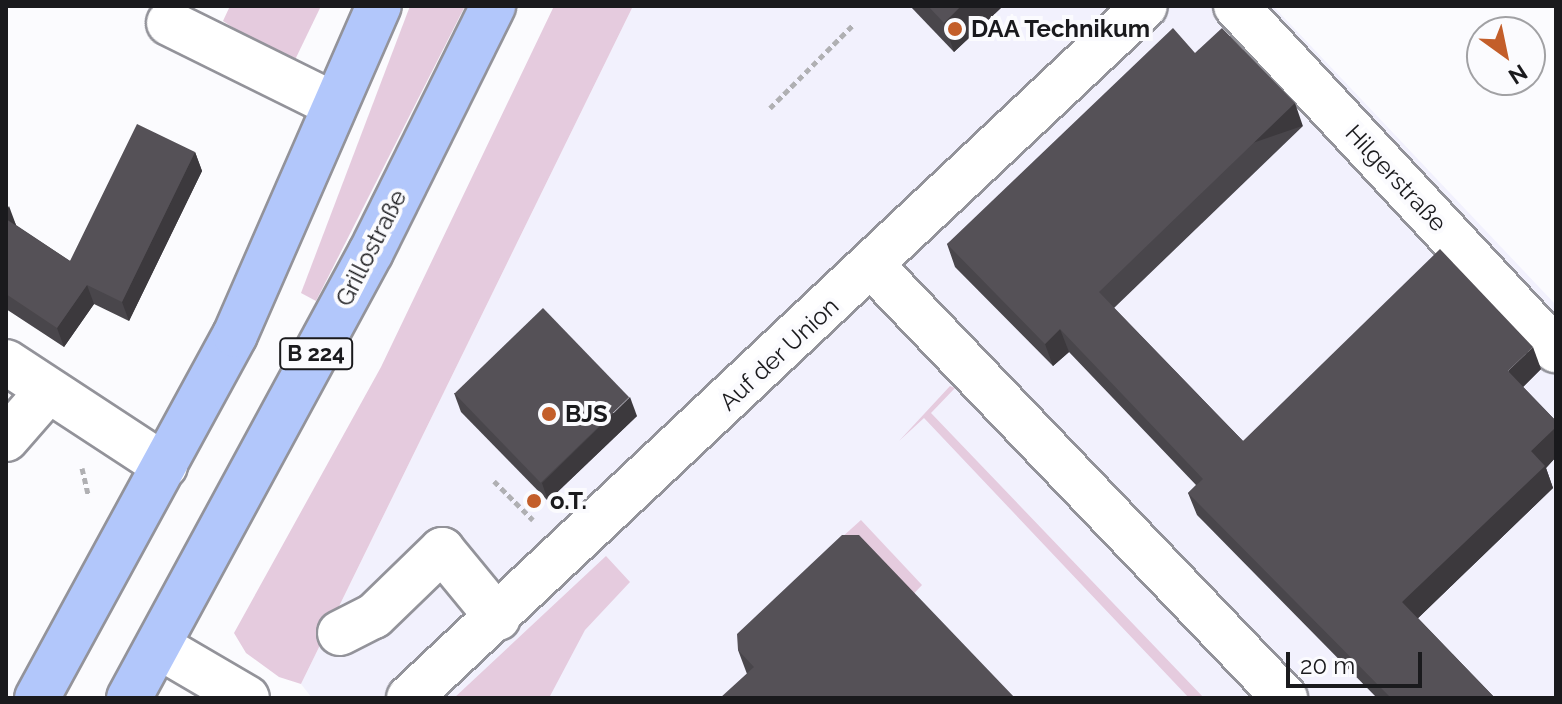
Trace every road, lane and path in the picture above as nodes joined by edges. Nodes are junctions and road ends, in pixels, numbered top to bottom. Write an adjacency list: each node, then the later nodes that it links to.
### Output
1 (379, 6): 7 (main road)
2 (493, 6): 19 (main road, Grillostraße / B 224)
3 (1145, 6): 9 (street, Auf der Union)
4 (1236, 6): 10 (street, Hilgerstraße)
5 (169, 23): 7 (street)
6 (854, 24): 8 (path)
7 (331, 103): 14 (main road)
8 (770, 108)
9 (872, 266): 17 (street, Auf der Union); 24 (street)
10 (1556, 350)
11 (6, 362): 12 (street)
12 (48, 391): 13 (street); 14 (street)
13 (6, 439)
14 (165, 466): 20 (main road)
15 (494, 481): 16 (path)
16 (529, 515)
17 (498, 618): 18 (street); 23 (street, Auf der Union)
18 (340, 633)
19 (158, 646): 21 (main road, Grillostraße / B 224); 22 (street)
20 (37, 698)
21 (129, 698)
22 (247, 698)
23 (409, 698)
24 (1285, 698)

